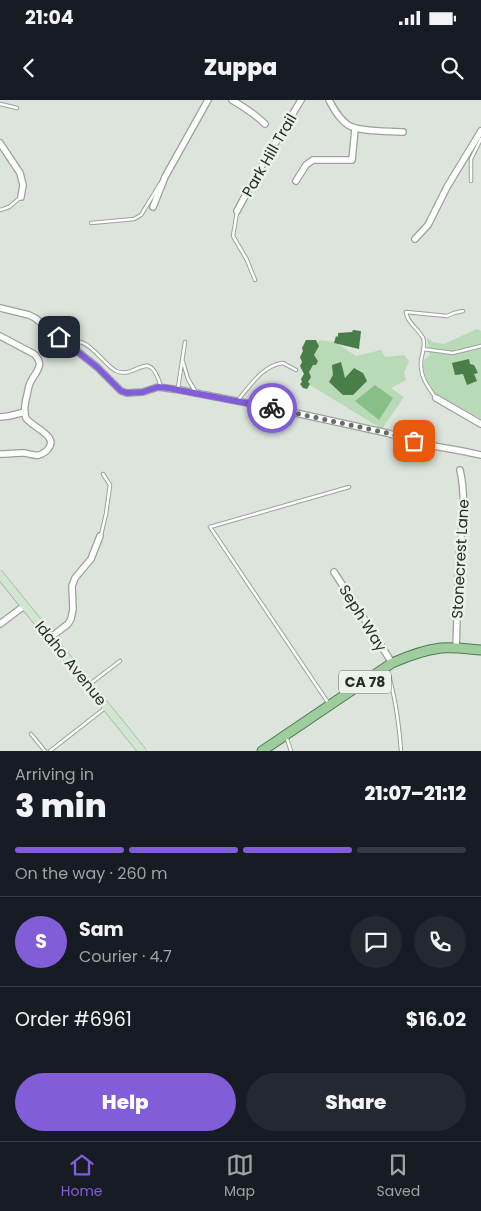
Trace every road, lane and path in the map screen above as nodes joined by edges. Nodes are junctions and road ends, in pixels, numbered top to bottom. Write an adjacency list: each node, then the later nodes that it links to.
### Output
1 (208, 100): 13 (street)
2 (232, 100): 7 (street)
3 (301, 100): 19 (street, Park Hill Trail)
4 (330, 100): 8 (street)
5 (0, 104): 6 (lane)
6 (17, 108)
7 (265, 124)
8 (355, 128): 10 (street); 15 (street)
9 (481, 131): 21 (street)
10 (403, 132)
11 (481, 139): 14 (lane)
12 (0, 143): 16 (street)
13 (166, 177): 17 (street); 20 (lane)
14 (471, 180)
15 (296, 181)
16 (21, 197): 18 (lane)
17 (153, 207)
18 (0, 210)
19 (237, 211): 22 (lane)
20 (91, 223)
21 (415, 239)
22 (256, 280)
23 (0, 308): 27 (street)
24 (463, 311): 29 (lane)
25 (0, 336): 37 (street)
26 (185, 342): 30 (lane)
27 (71, 346): 32 (street); 32 (lane)
28 (481, 346): 29 (lane)
29 (423, 349): 35 (lane)
30 (182, 361): 33 (lane); 34 (lane)
31 (296, 370): 36 (lane)
32 (161, 388): 33 (street)
33 (178, 390): 34 (street)
34 (197, 393): 36 (street)
35 (436, 398): 39 (street)
36 (237, 401): 41 (street)
37 (25, 412): 38 (street); 40 (street)
38 (0, 417)
39 (481, 424)
40 (0, 454)
41 (481, 455)
42 (460, 470): 51 (street, Stonecrest Lane)
43 (103, 474): 45 (lane)
44 (348, 487): 56 (lane)
45 (100, 536): 50 (street)
46 (334, 572): 54 (street, Seph Way)
47 (0, 575): 48 (street, Idaho Avenue)
48 (24, 606): 49 (street); 50 (street, Idaho Avenue)
49 (0, 624)
50 (51, 638): 55 (street, Idaho Avenue)
51 (456, 649): 52 (main road, CA 78); 54 (main road, CA 78)
52 (481, 650)
53 (120, 662): 55 (lane)
54 (389, 665): 56 (main road, CA 78); 66 (lane)
55 (89, 685): 57 (street, Idaho Avenue)
56 (330, 705): 59 (main road, CA 78)
57 (106, 707): 62 (lane); 63 (street, Idaho Avenue)
58 (31, 734): 61 (lane)
59 (286, 735): 60 (main road, CA 78); 65 (lane)
60 (272, 748): 64 (main road, CA 78)
61 (45, 751)
62 (50, 751)
63 (142, 751)
64 (262, 751)
65 (291, 751)
66 (401, 751)

